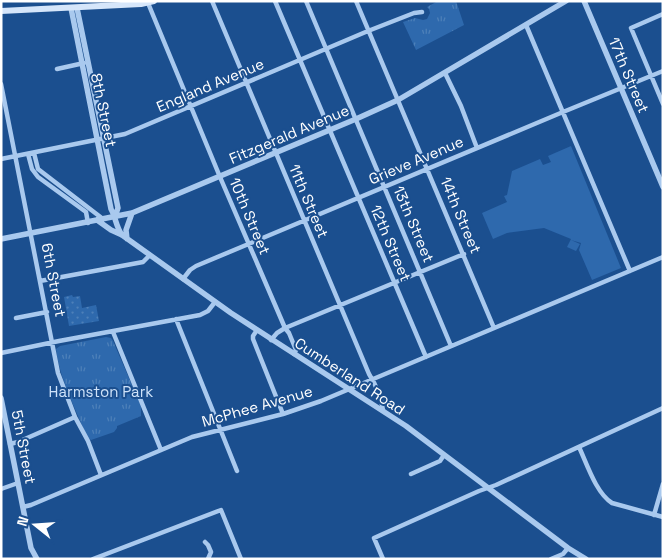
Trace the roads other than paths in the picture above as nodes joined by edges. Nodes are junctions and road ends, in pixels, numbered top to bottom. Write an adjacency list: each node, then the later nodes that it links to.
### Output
1 (212, 1): 21 (street, 11th Street)
2 (275, 1): 15 (street, 12th Street)
3 (306, 1): 14 (street, 13th Street)
4 (356, 1): 13 (street, 14th Street)
5 (566, 1): 12 (street, Fitzgerald Avenue)
6 (584, 1): 23 (street, 17th Street)
7 (151, 2): 8 (main road); 26 (street, 10th Street)
8 (74, 8): 9 (main road); 16 (street, 8th Street)
9 (1, 11)
10 (422, 12): 13 (street, England Avenue)
11 (663, 14): 20 (street)
12 (526, 25): 19 (street, Fitzgerald Avenue); 27 (street)
13 (368, 31): 14 (street, England Avenue); 24 (street, 14th Street)
14 (326, 49): 15 (street, England Avenue); 28 (street, 13th Street)
15 (300, 61): 21 (street, England Avenue); 29 (street, 12th Street)
16 (85, 62): 17 (street); 30 (street, 8th Street)
17 (57, 69)
18 (663, 71): 20 (street, Grieve Avenue)
19 (445, 73): 24 (street, Fitzgerald Avenue); 31 (street)
20 (651, 76): 23 (street, Grieve Avenue); 25 (street)
21 (246, 83): 26 (street, England Avenue); 33 (street, 11th Street)
22 (1, 84): 35 (street, 6th Street)
23 (621, 89): 27 (street, Grieve Avenue); 39 (street, 17th Street)
24 (398, 100): 28 (street, Fitzgerald Avenue); 37 (street, 14th Street)
25 (663, 104)
26 (191, 106): 30 (street, England Avenue); 38 (street, 10th Street)
27 (563, 112): 31 (street, Grieve Avenue); 54 (street)
28 (356, 120): 29 (street, Fitzgerald Avenue); 40 (street, 13th Street)
29 (329, 130): 33 (street, Fitzgerald Avenue); 41 (street, 12th Street)
30 (101, 140): 32 (street, England Avenue); 43 (street, 8th Street)
31 (477, 148): 37 (street, Grieve Avenue)
32 (34, 152): 34 (street, England Avenue); 44 (street, Cumberland Road)
33 (275, 152): 38 (street, Fitzgerald Avenue); 45 (street, 11th Street)
34 (28, 154): 35 (street, England Avenue); 46 (street)
35 (16, 156): 36 (street, England Avenue); 47 (street, 6th Street)
36 (1, 159)
37 (428, 169): 40 (street, Grieve Avenue); 51 (street, 14th Street)
38 (220, 176): 42 (street, Fitzgerald Avenue); 50 (street, 10th Street)
39 (663, 187)
40 (385, 188): 41 (street, Grieve Avenue); 55 (street, 13th Street)
41 (359, 198): 45 (street, Grieve Avenue); 58 (street, 12th Street)
42 (132, 213): 43 (street, Fitzgerald Avenue); 48 (street)
43 (115, 217): 44 (street, Fitzgerald Avenue); 48 (street, 8th Street)
44 (100, 220): 46 (street, Fitzgerald Avenue); 48 (street, Cumberland Road)
45 (304, 221): 50 (street, Grieve Avenue); 60 (street, 11th Street)
46 (88, 223): 47 (street, Fitzgerald Avenue)
47 (32, 233): 49 (street, Fitzgerald Avenue); 57 (street, 6th Street)
48 (124, 237): 52 (street, Cumberland Road)
49 (1, 239)
50 (249, 244): 56 (street, Grieve Avenue); 64 (street, 10th Street)
51 (464, 254): 55 (street); 65 (street, 14th Street)
52 (150, 255): 56 (street, Cumberland Road); 57 (street)
53 (663, 257): 54 (street, McPhee Avenue)
54 (630, 271): 65 (street, McPhee Avenue)
55 (420, 272): 58 (street); 70 (street, 13th Street)
56 (183, 279): 59 (street, Cumberland Road)
57 (40, 281): 61 (street, 6th Street)
58 (394, 283): 60 (street); 73 (street, 12th Street)
59 (215, 302): 63 (street); 66 (street, Cumberland Road)
60 (340, 305): 64 (street); 74 (street, 11th Street)
61 (47, 312): 62 (street); 69 (street, 6th Street)
62 (16, 318)
63 (176, 319): 67 (street); 82 (street)
64 (285, 328): 68 (street); 72 (street, 10th Street)
65 (494, 328): 70 (street, McPhee Avenue)
66 (257, 330): 68 (street, Cumberland Road); 80 (street)
67 (113, 332): 69 (street); 85 (street)
68 (271, 340): 72 (street, Cumberland Road)
69 (52, 342): 71 (street); 81 (street, 6th Street)
70 (451, 346): 73 (street, McPhee Avenue)
71 (1, 353)
72 (294, 354): 75 (street, Cumberland Road)
73 (426, 357): 74 (street, McPhee Avenue)
74 (372, 379): 75 (street, McPhee Avenue); 79 (street, 11th Street)
75 (348, 389): 79 (street, Cumberland Road); 80 (street, McPhee Avenue)
76 (1, 398): 77 (street, 5th Street)
77 (2, 405): 83 (street, 5th Street)
78 (663, 408): 84 (street)
79 (382, 410): 86 (street, Cumberland Road)
80 (283, 414): 82 (street, McPhee Avenue)
81 (75, 417): 83 (street); 89 (street, 6th Street)
82 (221, 430): 85 (street, McPhee Avenue); 87 (street)
83 (10, 444): 90 (street, 5th Street)
84 (579, 447): 92 (street); 95 (street)
85 (161, 450): 89 (street, McPhee Avenue)
86 (444, 455): 88 (street); 92 (street, Cumberland Road)
87 (237, 471)
88 (411, 474)
89 (101, 475): 94 (street, McPhee Avenue)
90 (18, 483): 93 (street); 94 (street, 5th Street)
91 (663, 484): 95 (street)
92 (488, 488): 98 (street, Cumberland Road); 103 (street)
93 (1, 489)
94 (23, 506): 99 (street, 5th Street)
95 (654, 515): 96 (street)
96 (663, 517)
97 (205, 542): 101 (street)
98 (568, 548): 104 (street); 105 (street, Cumberland Road)
99 (37, 559)
100 (93, 559): 102 (street)
101 (208, 559)
102 (242, 559)
103 (383, 559)
104 (551, 559)
105 (586, 559)

